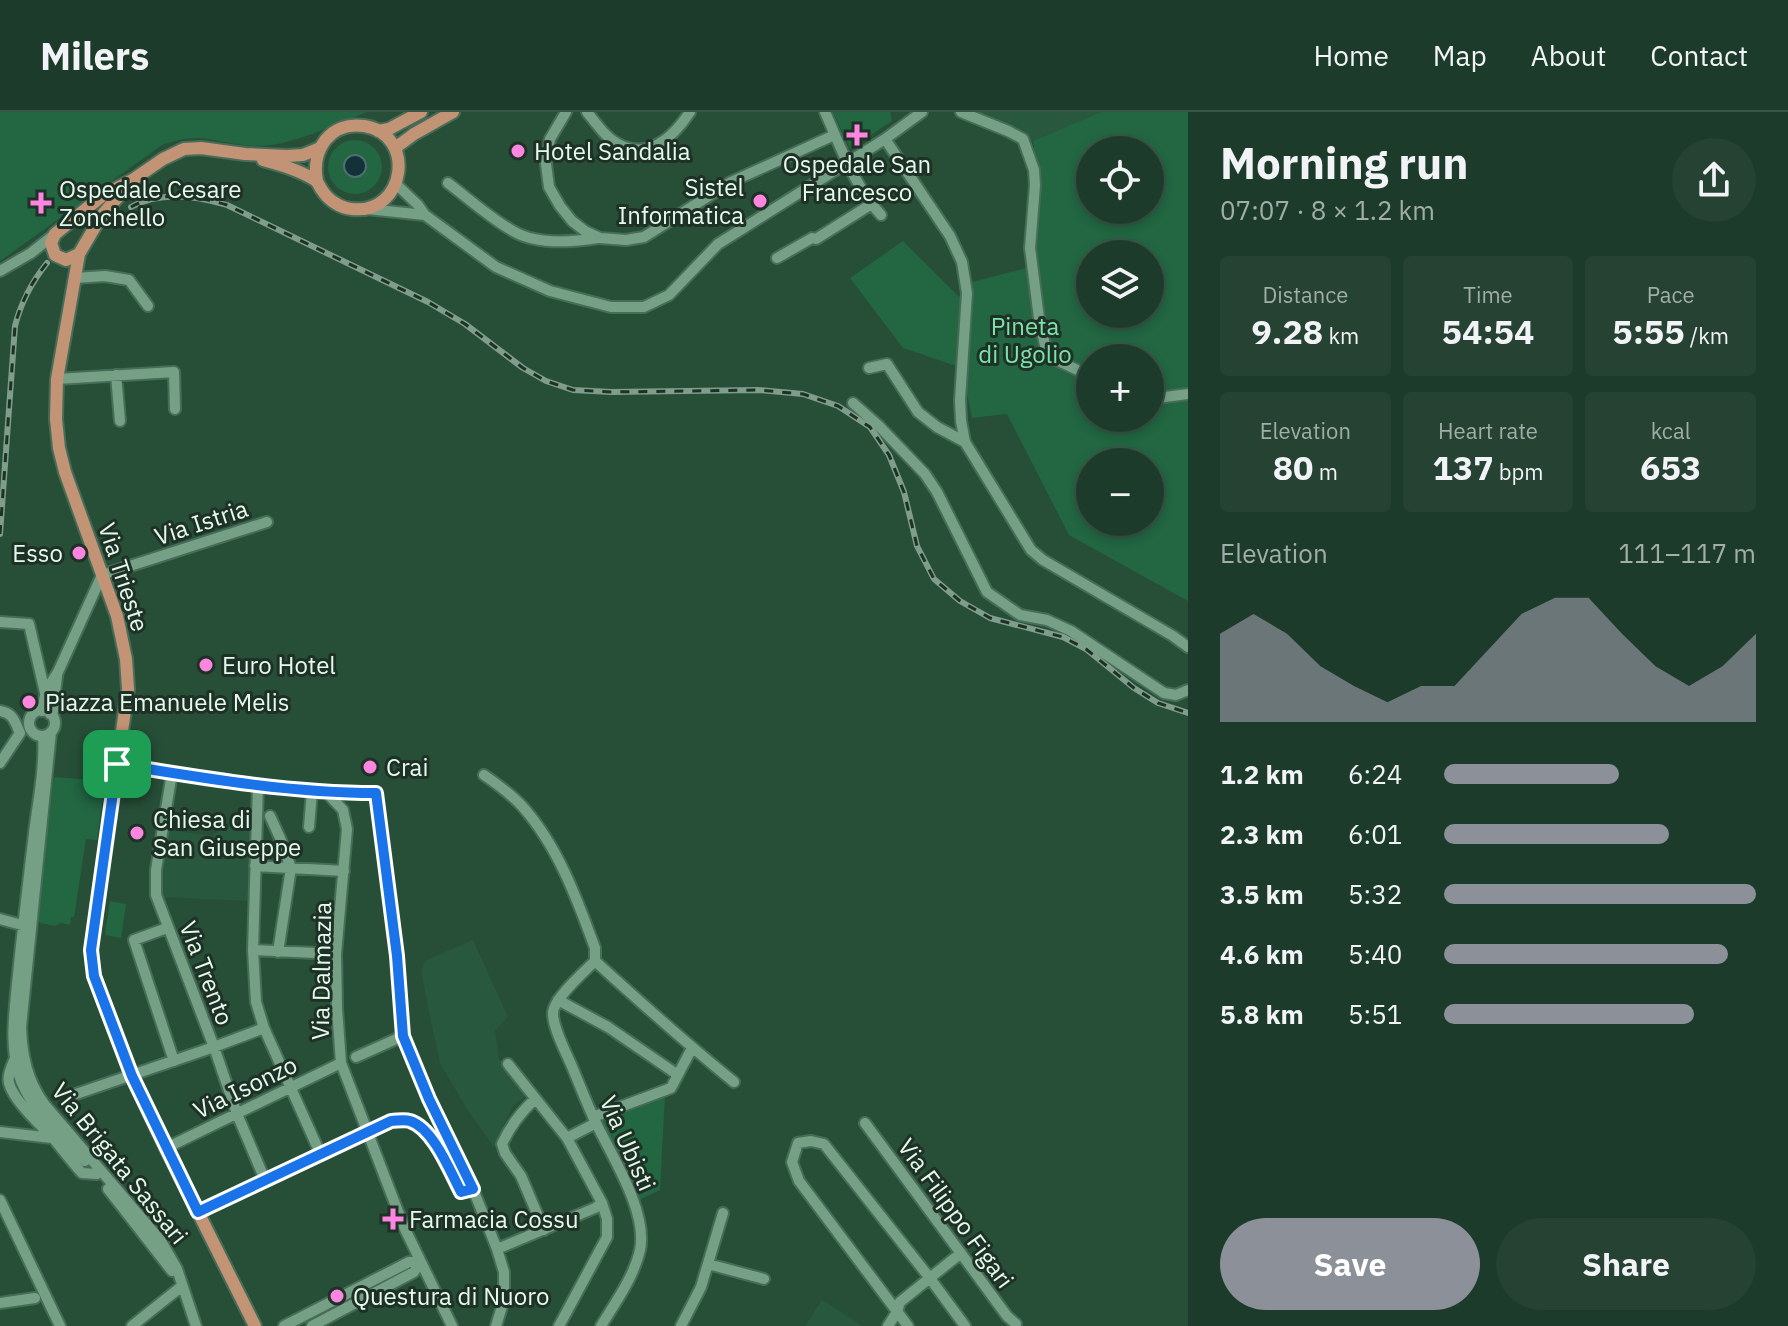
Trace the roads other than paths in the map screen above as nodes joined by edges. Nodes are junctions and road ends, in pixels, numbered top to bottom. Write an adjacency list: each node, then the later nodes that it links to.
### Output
1 (421, 112): 9 (main road)
2 (453, 112): 13 (main road)
3 (566, 112): 25 (street)
4 (587, 112): 5 (street)
5 (690, 112)
6 (823, 112): 10 (street); 15 (street)
7 (922, 112): 11 (street)
8 (961, 112): 36 (street)
9 (378, 131): 12 (main road); 13 (main road)
10 (830, 137): 15 (street); 25 (street)
11 (885, 139): 15 (street); 44 (street)
12 (320, 148): 14 (main road); 17 (main road)
13 (395, 148): 19 (main road)
14 (245, 154): 16 (main road); 17 (main road)
15 (845, 163): 20 (street); 22 (street)
16 (134, 179): 24 (main road); 26 (main road)
17 (317, 181): 21 (main road)
18 (448, 183): 25 (street)
19 (396, 184): 21 (main road); 22 (street)
20 (870, 205): 23 (street); 29 (street)
21 (367, 209): 22 (street)
22 (425, 215)
23 (881, 215)
24 (58, 232): 26 (main road); 27 (street); 28 (main road)
25 (600, 238)
26 (80, 251): 28 (main road); 33 (main road, Via Trieste)
27 (31, 253): 28 (street); 30 (street)
28 (55, 255): 33 (main road)
29 (777, 258)
30 (13, 264): 31 (street); 32 (street)
31 (0, 271)
32 (0, 279)
33 (73, 283): 34 (street); 38 (main road, Via Trieste)
34 (148, 306)
35 (869, 368): 44 (street)
36 (1076, 369)
37 (116, 375): 38 (street); 42 (street); 43 (street)
38 (57, 379): 46 (main road, Via Trieste)
39 (1188, 394): 40 (street)
40 (1164, 397)
41 (853, 403): 50 (street)
42 (175, 409)
43 (120, 421)
44 (965, 442): 48 (street)
45 (267, 522): 46 (street, Via Istria)
46 (102, 575): 49 (street); 57 (main road, Via Trieste)
47 (0, 622): 51 (street)
48 (1188, 647)
49 (58, 672): 51 (street); 53 (street)
50 (1188, 690)
51 (46, 691): 53 (street)
52 (2, 711): 53 (street); 54 (street)
53 (44, 714): 55 (street); 55 (street)
54 (20, 733): 55 (street); 56 (street)
55 (43, 734): 69 (street, Via Brigata Sassari)
56 (0, 763)
57 (117, 764): 58 (street); 86 (main road, Via Trieste)
58 (172, 773): 60 (street); 70 (street, Via Trento)
59 (484, 775): 74 (street)
60 (258, 785): 61 (street); 65 (street)
61 (312, 791): 62 (street); 64 (street)
62 (327, 793): 67 (street, Via Dalmazia); 77 (street)
63 (270, 816): 66 (street)
64 (309, 827)
65 (255, 866): 66 (street); 71 (street)
66 (291, 868): 67 (street); 72 (street)
67 (344, 871): 73 (street, Via Dalmazia)
68 (0, 919): 69 (street)
69 (27, 927): 80 (street, Via Brigata Sassari); 115 (street, Via Brigata Sassari)
70 (167, 928): 78 (street, Via Trento); 82 (street)
71 (253, 950): 72 (street); 76 (street)
72 (278, 952): 73 (street)
73 (336, 954): 83 (street, Via Dalmazia)
74 (595, 961): 75 (street); 79 (street)
75 (558, 1000): 85 (street); 92 (street, Via Ubisti)
76 (264, 1028): 78 (street); 88 (street)
77 (403, 1036): 81 (street); 102 (street)
78 (214, 1047): 82 (street); 91 (street, Via Trento)
79 (692, 1048): 85 (street); 87 (street)
80 (15, 1056): 96 (street, Via Brigata Sassari); 100 (street, Via Brigata Sassari)
81 (356, 1057)
82 (174, 1061): 86 (street)
83 (341, 1063): 88 (street, Via Isonzo); 95 (street, Via Dalmazia)
84 (508, 1064): 90 (street)
85 (678, 1075): 92 (street)
86 (132, 1076): 89 (street); 98 (main road, Via Trieste)
87 (734, 1082)
88 (290, 1087): 91 (street, Via Isonzo); 99 (street)
89 (76, 1094)
90 (535, 1099): 97 (street); 107 (street)
91 (237, 1114): 98 (street, Via Isonzo); 101 (street, Via Trento)
92 (594, 1120): 97 (street); 130 (street, Via Ubisti)
93 (865, 1123): 109 (street, Via Filippo Figari)
94 (0, 1132): 96 (street)
95 (367, 1134): 99 (street); 102 (street); 110 (street, Via Dalmazia)
96 (52, 1138): 100 (street, Via Brigata Sassari)
97 (567, 1138): 104 (street)
98 (166, 1148): 105 (main road, Via Trieste)
99 (320, 1153): 101 (street)
100 (97, 1174): 115 (street, Via Brigata Sassari)
101 (265, 1180): 105 (street)
102 (473, 1189): 108 (street)
103 (0, 1200): 122 (street)
104 (602, 1203): 107 (street); 129 (street)
105 (198, 1212): 125 (main road, Via Trieste)
106 (723, 1213): 111 (street)
107 (544, 1230): 108 (street)
108 (497, 1249): 128 (street)
109 (961, 1253): 112 (street); 120 (street, Via Filippo Figari)
110 (420, 1262): 114 (street); 127 (street, Via Dalmazia)
111 (708, 1264): 113 (street); 131 (street)
112 (929, 1277): 118 (street); 118 (street); 134 (street)
113 (764, 1279)
114 (384, 1281): 119 (street); 121 (street)
115 (182, 1286): 123 (street); 124 (street, Via Brigata Sassari)
116 (35, 1298): 117 (street)
117 (0, 1303)
118 (897, 1312): 132 (street); 133 (street)
119 (310, 1313): 121 (street); 126 (street)
120 (1016, 1324)
121 (314, 1325)
122 (60, 1326)
123 (132, 1326)
124 (196, 1326)
125 (255, 1326)
126 (284, 1326)
127 (452, 1326)
128 (496, 1326)
129 (559, 1326)
130 (601, 1326)
131 (681, 1326)
132 (888, 1326)
133 (908, 1326)
134 (965, 1326)

